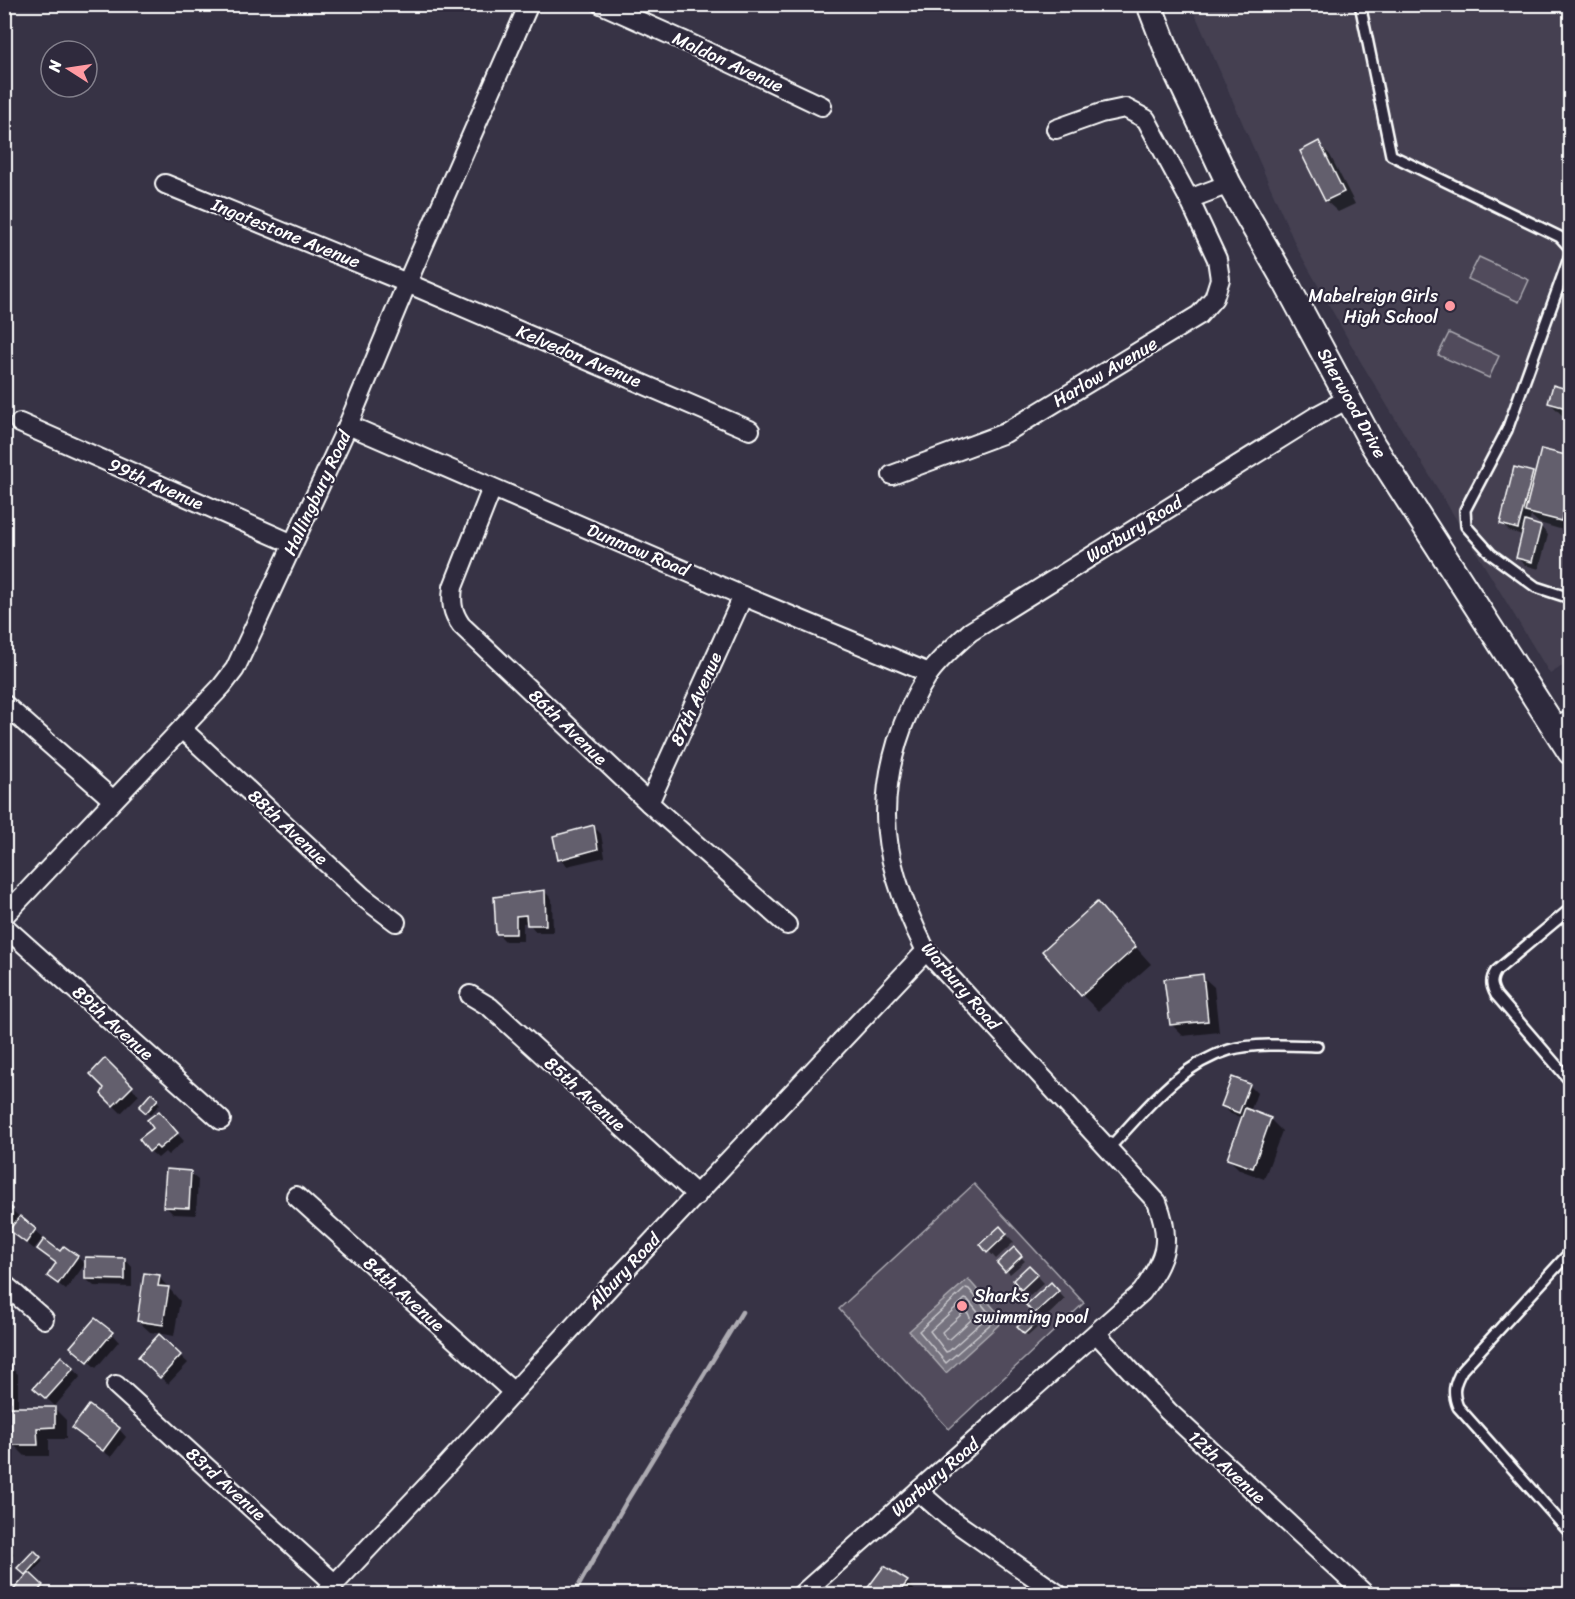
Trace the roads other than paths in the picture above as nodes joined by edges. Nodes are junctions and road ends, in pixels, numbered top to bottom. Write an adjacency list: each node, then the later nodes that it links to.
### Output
1 (529, 4): 12 (street, Hallingbury Road)
2 (601, 4): 5 (street, Maldon Avenue)
3 (1149, 4): 7 (street, Sherwood Drive)
4 (1360, 4): 10 (lane)
5 (822, 106)
6 (1056, 129): 9 (street)
7 (1229, 183): 9 (street); 13 (street, Sherwood Drive)
8 (165, 184): 12 (street, Ingatestone Avenue)
9 (1189, 199): 17 (street, Harlow Avenue)
10 (1570, 248)
11 (1570, 255): 21 (lane)
12 (407, 282): 15 (street, Hallingbury Road); 16 (street, Kelvedon Avenue)
13 (1348, 399): 22 (street, Warbury Road); 24 (street, Sherwood Drive)
14 (20, 423): 19 (street, 99th Avenue)
15 (348, 425): 18 (street, Dunmow Road); 19 (street, Hallingbury Road)
16 (750, 430)
17 (892, 475)
18 (492, 488): 20 (street, Dunmow Road); 28 (street, 86th Avenue)
19 (293, 544): 25 (street, Hallingbury Road)
20 (743, 596): 22 (street, Dunmow Road); 28 (street, 87th Avenue)
21 (1570, 598)
22 (929, 673): 34 (street, Warbury Road)
23 (4, 704): 27 (street)
24 (1562, 725): 26 (street, Sherwood Drive)
25 (182, 729): 27 (street, Hallingbury Road); 31 (street, 88th Avenue)
26 (1570, 752)
27 (112, 800): 30 (street, Hallingbury Road)
28 (649, 803): 32 (street, 86th Avenue)
29 (1570, 909): 37 (lane)
30 (4, 916)
31 (396, 922)
32 (787, 925)
33 (4, 926): 38 (street, 89th Avenue)
34 (926, 951): 39 (street, Warbury Road); 40 (street, Albury Road)
35 (470, 995): 40 (street, 85th Avenue)
36 (1317, 1046): 39 (lane)
37 (1570, 1081)
38 (221, 1120)
39 (1108, 1149): 45 (street, Warbury Road)
40 (697, 1195): 47 (street, Albury Road)
41 (296, 1196): 47 (street, 84th Avenue)
42 (1570, 1252): 49 (lane)
43 (4, 1284): 44 (street)
44 (44, 1319)
45 (1096, 1333): 48 (street, Warbury Road); 53 (street, 12th Avenue)
46 (116, 1385): 50 (street, 83rd Avenue)
47 (512, 1391): 50 (street, Albury Road)
48 (918, 1491): 51 (street, Warbury Road); 52 (street)
49 (1570, 1533)
50 (330, 1589)
51 (802, 1594)
52 (1058, 1594)
53 (1365, 1594)

